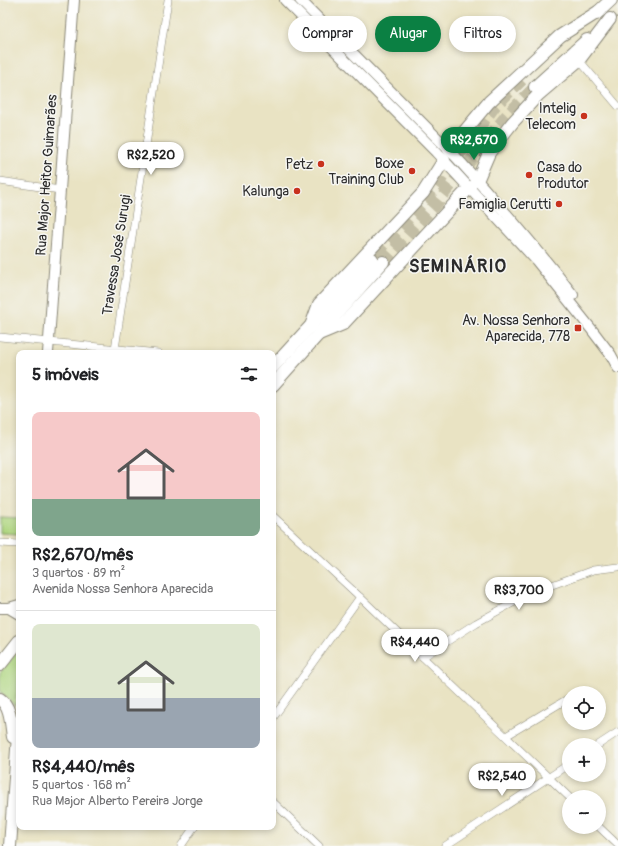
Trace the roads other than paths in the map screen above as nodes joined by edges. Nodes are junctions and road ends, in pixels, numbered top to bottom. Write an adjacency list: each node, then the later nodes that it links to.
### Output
1 (74, 0): 15 (main road, Rua Major Heitor Guimarães)
2 (168, 0): 20 (street, Travessa José Surugi)
3 (285, 0): 12 (main road)
4 (300, 0): 12 (main road)
5 (611, 0): 6 (main road)
6 (601, 10): 9 (main road); 12 (main road)
7 (614, 16): 8 (main road); 10 (main road)
8 (579, 60): 11 (street); 14 (main road)
9 (522, 80)
10 (533, 89)
11 (618, 106)
12 (446, 155): 14 (main road); 17 (main road)
13 (0, 181): 15 (street)
14 (474, 184): 17 (main road); 23 (main road)
15 (60, 190): 19 (main road, Rua Major Heitor Guimarães)
16 (380, 258): 17 (main road)
17 (315, 330): 24 (main road); 26 (main road)
18 (0, 337): 19 (street)
19 (48, 342): 20 (street); 21 (main road, Rua Major Heitor Guimarães)
20 (115, 349): 22 (street)
21 (48, 350)
22 (126, 350)
23 (616, 353): 25 (main road)
24 (276, 364)
25 (618, 368)
26 (276, 381)
27 (276, 519): 31 (street)
28 (0, 542): 29 (street)
29 (16, 544)
30 (618, 567): 33 (street)
31 (360, 597): 33 (street); 37 (street)
32 (16, 645): 34 (main road)
33 (423, 657): 39 (street)
34 (0, 665)
35 (0, 699): 41 (main road)
36 (562, 702): 39 (street)
37 (276, 714)
38 (618, 732): 40 (street)
39 (506, 736): 43 (street)
40 (606, 740)
41 (16, 754): 49 (main road)
42 (562, 769): 43 (street)
43 (549, 778): 44 (street); 52 (street)
44 (562, 790)
45 (276, 805): 51 (street)
46 (192, 830): 50 (street)
47 (606, 834): 48 (street)
48 (618, 845)
49 (10, 846)
50 (181, 846)
51 (319, 846)
52 (445, 846)

